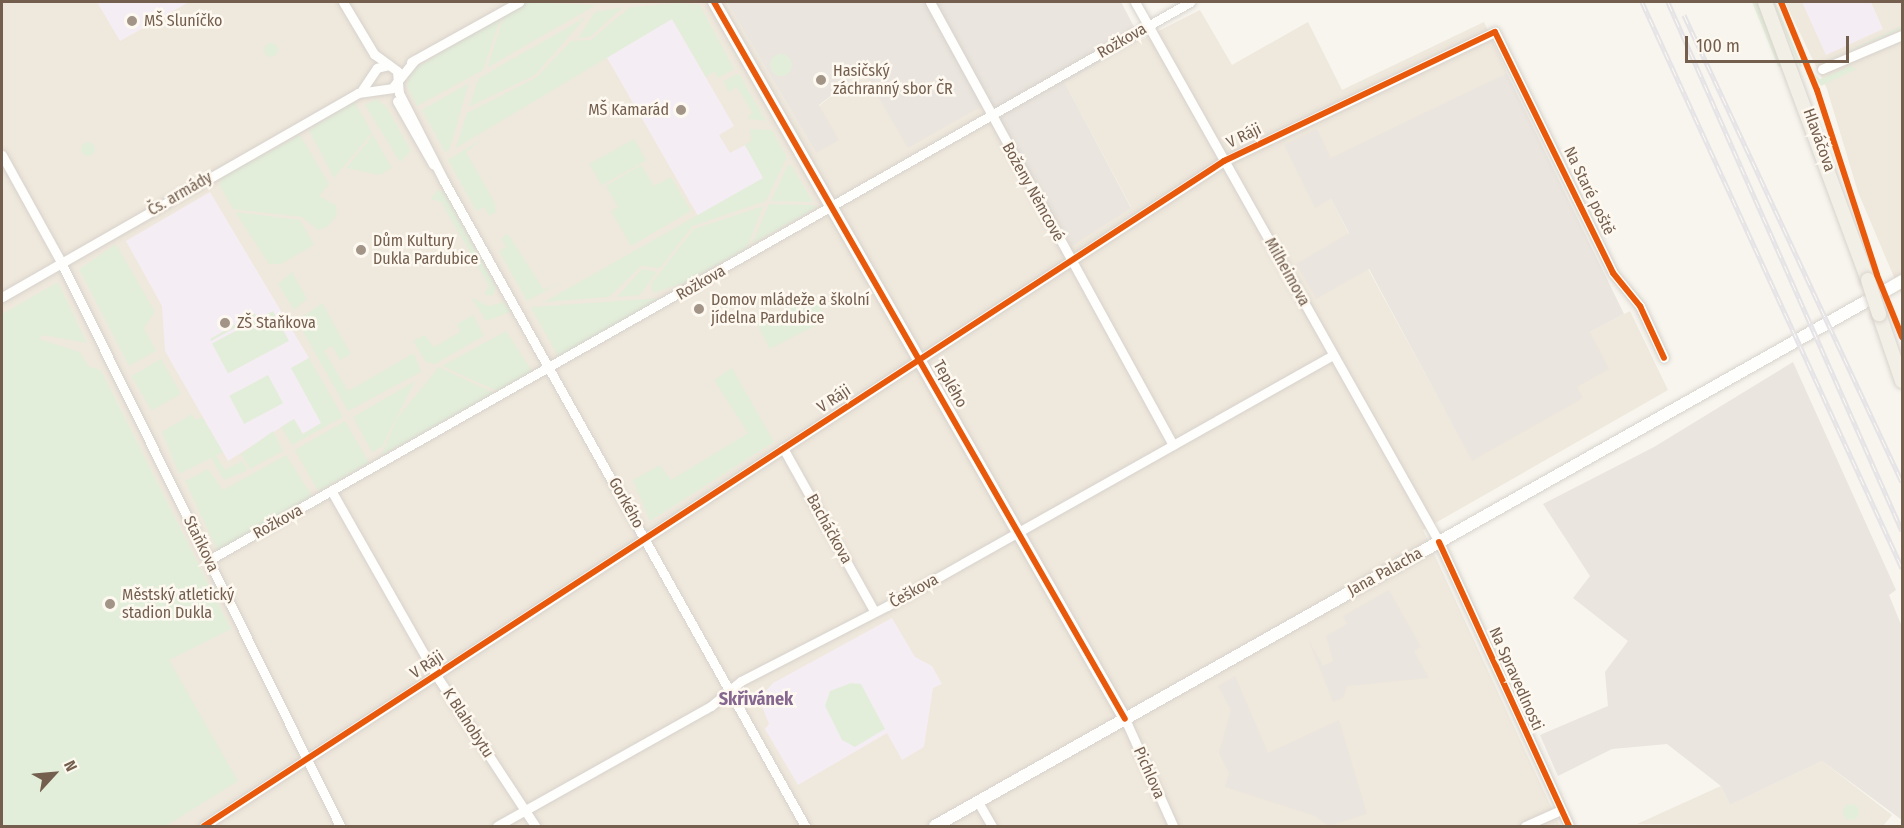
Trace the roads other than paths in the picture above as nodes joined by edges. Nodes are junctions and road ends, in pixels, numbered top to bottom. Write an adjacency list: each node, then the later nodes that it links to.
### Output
1 (343, 2): 11 (street, Gorkého)
2 (519, 2): 12 (street, Čs. armády)
3 (714, 2): 23 (main road, Teplého)
4 (930, 2): 19 (street, Boženy Němcové)
5 (1135, 2): 8 (street, Milheimova)
6 (1190, 2): 8 (street, Rožkova)
7 (1765, 2): 34 (main road, Hlaváčova, bridge)
8 (1147, 26): 19 (street, Rožkova); 21 (street, Milheimova)
9 (1498, 32): 21 (street, V Ráji); 31 (street, Na Staré poště)
10 (1902, 35): 14 (street)
11 (369, 47): 13 (street, Gorkého); 15 (street, Gorkého)
12 (414, 61): 13 (street, Čs. armády); 16 (street, Čs. armády)
13 (389, 65): 15 (street, Čs. armády); 16 (street, Gorkého)
14 (1822, 69)
15 (374, 74): 17 (street, Gorkého); 18 (street, Čs. armády)
16 (398, 80): 17 (street, Čs. armády); 22 (street, Gorkého)
17 (383, 89): 18 (street, Čs. armády); 22 (street, Gorkého)
18 (358, 93): 25 (street, Čs. armády)
19 (990, 116): 23 (street, Rožkova); 24 (street, Boženy Němcové)
20 (2, 155): 25 (street, Staňkova)
21 (1224, 161): 24 (street, V Ráji); 30 (street, Milheimova)
22 (444, 181): 33 (street, Gorkého)
23 (831, 208): 32 (main road, Teplého); 33 (street, Rožkova)
24 (1071, 261): 32 (street, V Ráji); 35 (street, Boženy Němcové)
25 (61, 262): 28 (street, Čs. armády); 41 (street, Staňkova)
26 (1902, 281): 27 (main road)
27 (1886, 291)
28 (2, 297)
29 (1865, 302): 40 (main road, Jana Palacha)
30 (1333, 355): 35 (street, Češkova); 40 (street, Milheimova)
31 (1664, 358)
32 (920, 359): 36 (street, V Ráji); 38 (main road, Teplého)
33 (550, 369): 37 (street, Rožkova); 39 (street, Gorkého)
34 (1902, 381)
35 (1173, 445): 38 (street, Češkova)
36 (783, 448): 39 (street, V Ráji); 42 (street, Bacháčkova)
37 (333, 492): 41 (street, Rožkova); 43 (street, K Blahobytu)
38 (1019, 532): 42 (street, Češkova); 45 (main road, Teplého)
39 (645, 539): 43 (street, V Ráji); 44 (street, Gorkého)
40 (1439, 542): 45 (main road, Jana Palacha); 49 (street, Na Spravedlnosti)
41 (209, 560): 46 (street, Staňkova)
42 (874, 611): 44 (street, Češkova)
43 (436, 675): 46 (street, V Ráji); 48 (street, K Blahobytu)
44 (729, 692): 48 (street, Češkova); 54 (street, Gorkého)
45 (1125, 719): 47 (main road, Jana Palacha); 57 (street, Pichlova)
46 (307, 760): 50 (street, V Ráji); 51 (street, Staňkova)
47 (978, 802): 55 (main road, Jana Palacha); 56 (street)
48 (525, 810): 52 (street, Češkova); 53 (street, K Blahobytu)
49 (1560, 810): 58 (street); 59 (street, Na Spravedlnosti)
50 (204, 826)
51 (340, 826)
52 (496, 826)
53 (535, 826)
54 (805, 826)
55 (934, 826)
56 (992, 826)
57 (1173, 826)
58 (1525, 826)
59 (1569, 826)

